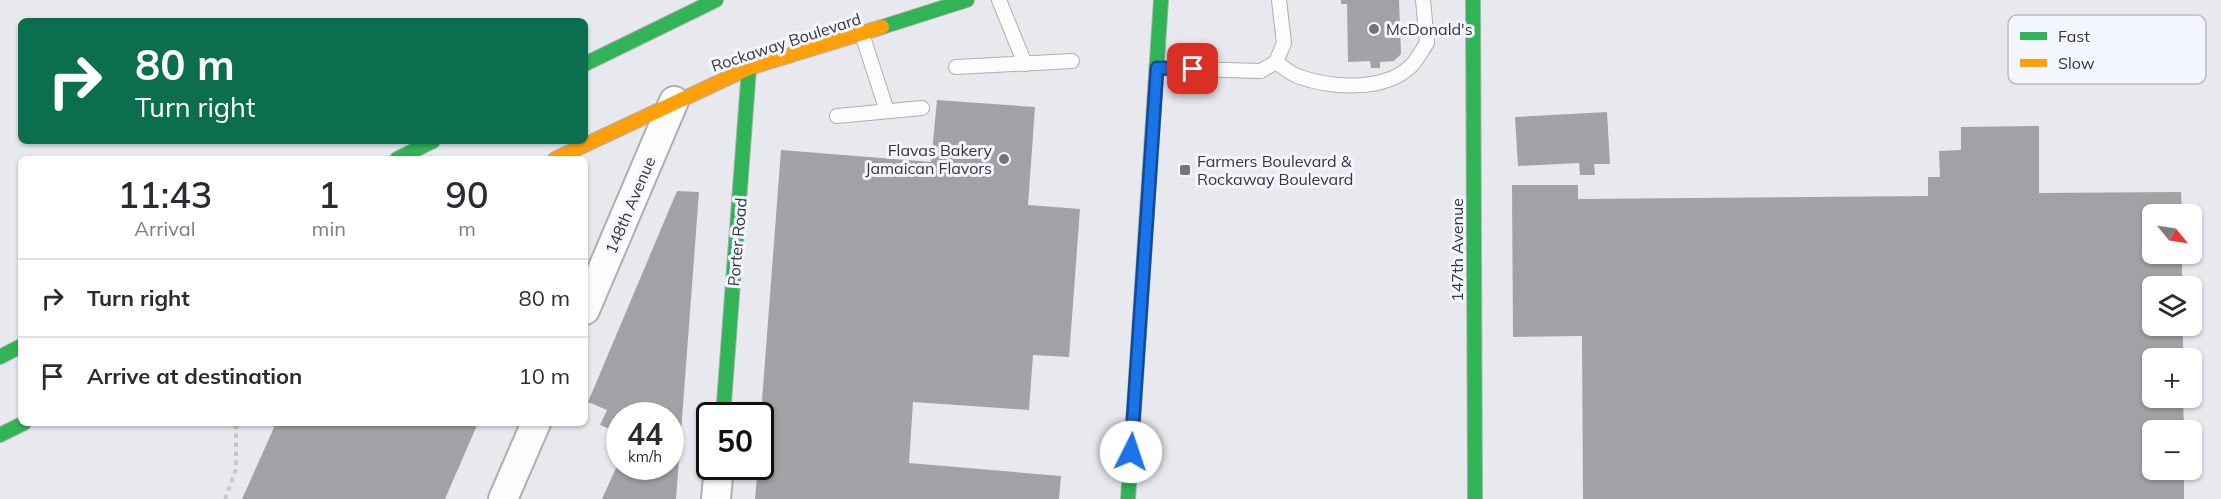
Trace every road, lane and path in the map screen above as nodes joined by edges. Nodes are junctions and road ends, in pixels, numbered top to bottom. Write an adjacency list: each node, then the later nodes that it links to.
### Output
1 (716, 0): 11 (main road)
2 (967, 0): 8 (main road, Rockaway Boulevard)
3 (999, 0): 12 (lane)
4 (1161, 0): 15 (main road)
5 (1279, 0): 10 (lane)
6 (1423, 0): 10 (lane)
7 (1473, 0): 38 (main road, 147th Avenue)
8 (862, 34): 14 (main road, Rockaway Boulevard); 18 (lane)
9 (1072, 61): 12 (lane)
10 (1276, 62): 15 (lane)
11 (588, 63)
12 (1025, 64): 13 (lane)
13 (956, 67)
14 (749, 68): 16 (main road, Rockaway Boulevard); 28 (main road, Porter Road)
15 (1157, 68): 37 (main road)
16 (675, 101): 20 (main road, Rockaway Boulevard); 25 (street, 148th Avenue)
17 (922, 108): 18 (lane)
18 (887, 111): 19 (lane)
19 (837, 116)
20 (588, 143)
21 (427, 144): 23 (main road)
22 (586, 144): 24 (main road, Rockaway Boulevard)
23 (403, 156)
24 (561, 156)
25 (588, 303)
26 (18, 348): 27 (main road)
27 (0, 357)
28 (724, 402)
29 (18, 426): 32 (main road)
30 (236, 426): 34 (path)
31 (535, 426): 35 (street)
32 (0, 435)
33 (718, 480): 36 (street)
34 (225, 499)
35 (503, 499)
36 (716, 499)
37 (1128, 499)
38 (1474, 499)

